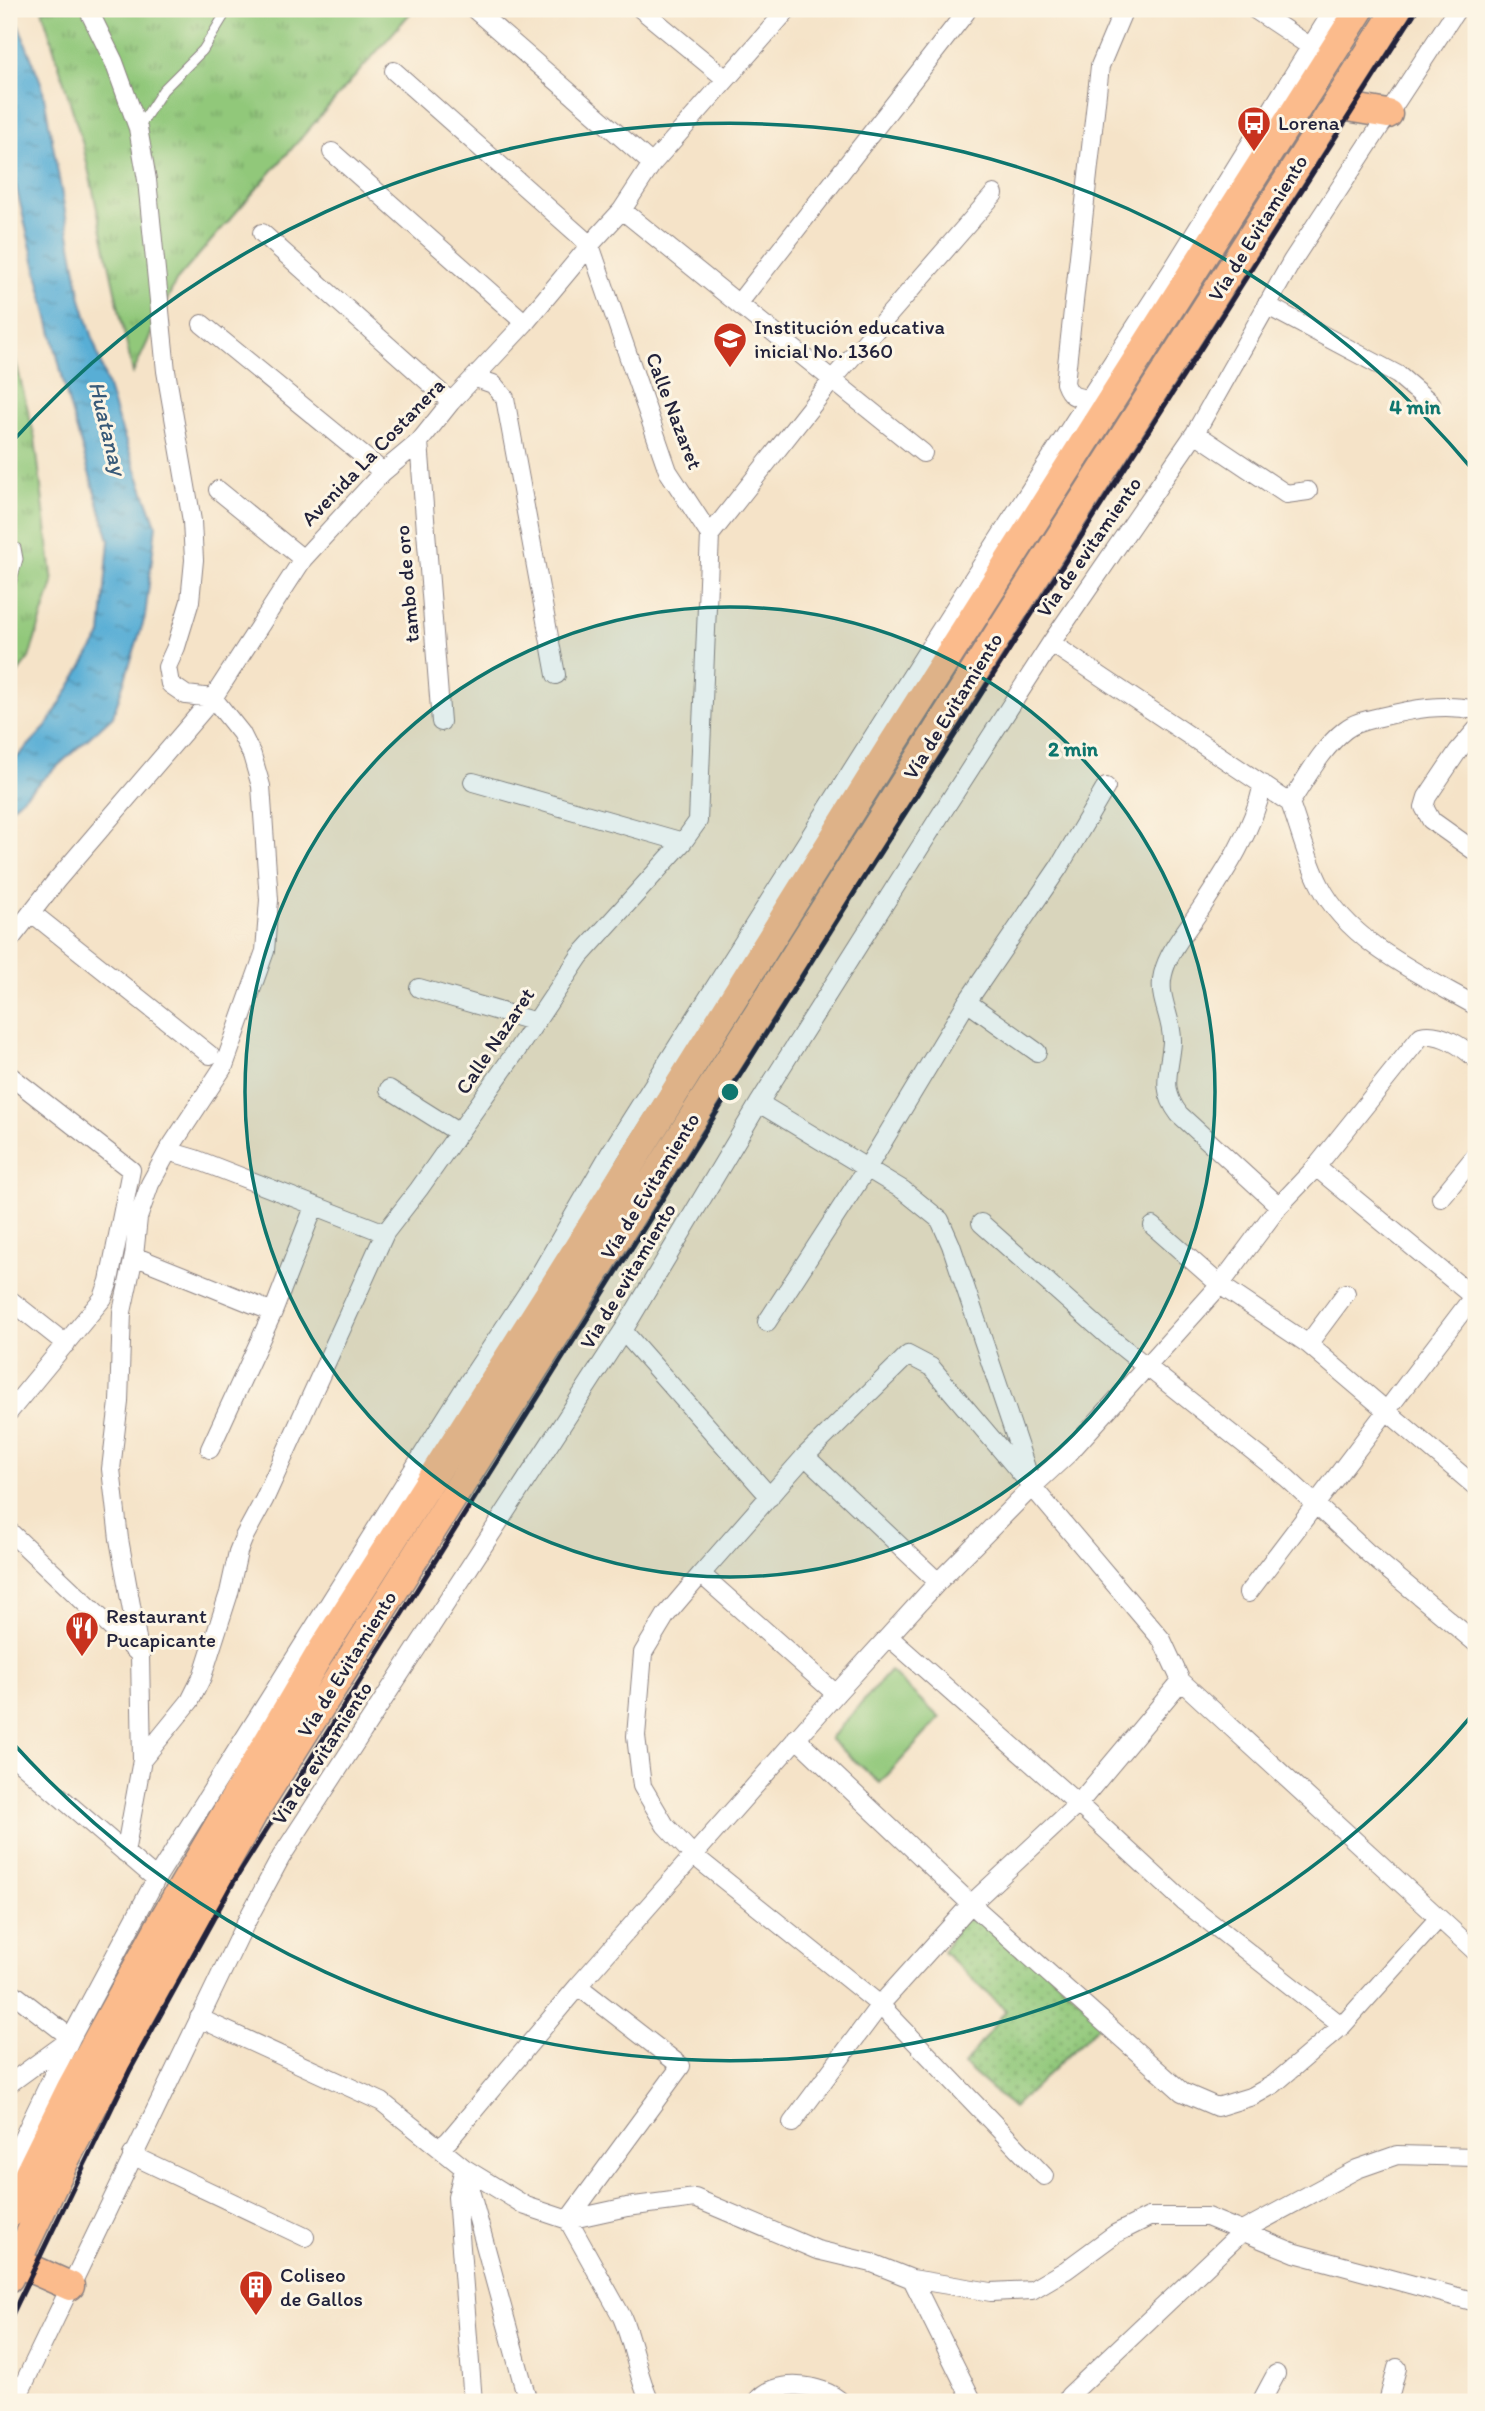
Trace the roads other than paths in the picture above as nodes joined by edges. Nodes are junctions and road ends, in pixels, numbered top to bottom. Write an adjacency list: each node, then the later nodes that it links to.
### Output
1 (88, 9): 18 (street)
2 (228, 9): 18 (lane)
3 (474, 9): 20 (street)
4 (640, 9): 15 (street)
5 (788, 9): 15 (street, Avenida La Costanera)
6 (1124, 9): 31 (street)
7 (1254, 9): 13 (street)
8 (1334, 9): 13 (street)
9 (1360, 9): 131 (highway, Vía de Evitamiento)
10 (1397, 9): 16 (highway, Vía de Evitamiento)
11 (1457, 9): 17 (street, Via de evitamiento)
12 (966, 10): 25 (street)
13 (1311, 47): 31 (street)
14 (394, 71): 24 (street)
15 (726, 79): 20 (street, Avenida La Costanera)
16 (1336, 105): 17 (highway); 135 (highway, Vía de Evitamiento)
17 (1388, 114): 26 (street, Via de evitamiento)
18 (138, 128): 46 (street)
19 (332, 152): 27 (street)
20 (652, 163): 22 (street, Avenida La Costanera)
21 (994, 194): 30 (street)
22 (622, 210): 24 (street, Avenida La Costanera); 25 (street)
23 (262, 233): 32 (street)
24 (590, 245): 27 (street, Avenida La Costanera); 40 (street, Calle Nazaret)
25 (738, 304): 30 (street)
26 (1266, 305): 33 (street); 34 (street, Via de evitamiento)
27 (525, 323): 29 (street, Avenida La Costanera)
28 (202, 324): 37 (street)
29 (476, 378): 32 (street, Avenida La Costanera); 45 (street)
30 (833, 379): 36 (street); 40 (street)
31 (1089, 399): 113 (street)
32 (451, 402): 35 (street, Avenida La Costanera)
33 (1431, 403)
34 (1195, 433): 39 (street); 44 (street, Via de evitamiento)
35 (419, 442): 37 (street, Avenida La Costanera); 48 (street, tambo de oro)
36 (923, 453)
37 (383, 472): 42 (street, Avenida La Costanera)
38 (218, 490): 42 (street)
39 (1308, 491)
40 (710, 535): 54 (street, Calle Nazaret)
41 (9, 547): 43 (lane)
42 (303, 559): 46 (street, Avenida La Costanera)
43 (9, 590)
44 (1051, 643): 51 (street); 67 (street, Via de evitamiento)
45 (556, 676)
46 (213, 698): 56 (street, Avenida La Costanera); 69 (street)
47 (1476, 710): 53 (street)
48 (441, 722)
49 (1476, 730): 55 (street)
50 (473, 782): 54 (street)
51 (1263, 784): 53 (street); 74 (street)
52 (1106, 787): 59 (street)
53 (1290, 803): 60 (street)
54 (683, 842): 61 (street, Calle Nazaret)
55 (1476, 852)
56 (32, 913): 57 (street, Avenida La Costanera); 63 (street)
57 (9, 941)
58 (419, 988): 61 (street)
59 (967, 1002): 62 (street); 72 (street)
60 (1476, 1006)
61 (536, 1022): 68 (street, Calle Nazaret)
62 (1037, 1052)
63 (210, 1055)
64 (1476, 1059): 71 (street)
65 (9, 1074): 87 (street)
66 (389, 1088): 68 (street)
67 (759, 1103): 72 (street); 86 (street, Via de evitamiento)
68 (459, 1133): 78 (street, Calle Nazaret)
69 (168, 1151): 75 (street); 79 (street)
70 (1476, 1154): 73 (street)
71 (1316, 1167): 74 (street); 82 (street)
72 (867, 1168): 85 (street); 94 (street)
73 (1441, 1198)
74 (1279, 1206): 80 (street)
75 (314, 1207): 78 (street); 84 (street)
76 (981, 1223): 89 (street)
77 (1153, 1226): 80 (street)
78 (384, 1233): 109 (street, Calle Nazaret)
79 (134, 1256): 84 (street); 104 (street)
80 (1220, 1285): 88 (street); 89 (street)
81 (1346, 1293): 88 (street)
82 (1475, 1296): 90 (street)
83 (9, 1299): 87 (street)
84 (272, 1312): 92 (street)
85 (767, 1322)
86 (623, 1331): 96 (street); 120 (street, Via de evitamiento)
87 (66, 1344): 91 (street)
88 (1308, 1344): 90 (street)
89 (1148, 1367): 94 (street); 97 (street)
90 (1387, 1411): 95 (street); 97 (street)
91 (9, 1412)
92 (210, 1449)
93 (805, 1456): 94 (street); 96 (street); 100 (street)
94 (1032, 1487): 100 (street); 105 (street)
95 (1476, 1487)
96 (770, 1497): 99 (street)
97 (1317, 1506): 101 (street); 103 (street)
98 (9, 1531): 104 (street)
99 (701, 1574): 106 (street); 112 (street)
100 (938, 1582): 102 (street)
101 (1248, 1593)
102 (889, 1637): 106 (street); 110 (street)
103 (1476, 1643)
104 (141, 1655): 109 (street)
105 (1181, 1681): 110 (street); 115 (street)
106 (836, 1694): 107 (street)
107 (796, 1738): 112 (street); 114 (street)
108 (9, 1753): 111 (street)
109 (142, 1760): 111 (street, Calle Nazaret)
110 (1078, 1804): 114 (street); 121 (street)
111 (125, 1853): 113 (street)
112 (692, 1854): 117 (street); 119 (street)
113 (156, 1879): 122 (street)
114 (971, 1904): 119 (street); 121 (street)
115 (1438, 1919): 116 (street); 121 (street)
116 (1476, 1952)
117 (578, 1986): 125 (street); 132 (street)
118 (9, 1990): 122 (street)
119 (880, 2005): 124 (street); 130 (street)
120 (199, 2018): 125 (street); 126 (street, Via de evitamiento)
121 (1342, 2026)
122 (71, 2038): 123 (street); 128 (street)
123 (9, 2084)
124 (792, 2123)
125 (440, 2148): 129 (street)
126 (132, 2154): 134 (street); 137 (street, Via de evitamiento)
127 (1476, 2157): 133 (street)
128 (9, 2166)
129 (464, 2168): 132 (street); 142 (street); 143 (street)
130 (1044, 2176)
131 (9, 2214)
132 (568, 2220): 136 (street); 144 (street)
133 (1244, 2230): 136 (street); 138 (street); 148 (street)
134 (305, 2237)
135 (13, 2270): 137 (highway)
136 (912, 2279): 147 (street)
137 (70, 2286): 141 (street, Via de evitamiento)
138 (1476, 2302)
139 (1397, 2368): 150 (street)
140 (1276, 2374): 149 (street)
141 (15, 2402)
142 (473, 2402)
143 (528, 2402)
144 (650, 2402)
145 (755, 2402): 146 (street)
146 (841, 2402)
147 (973, 2402)
148 (1070, 2402)
149 (1261, 2402)
150 (1388, 2402)

